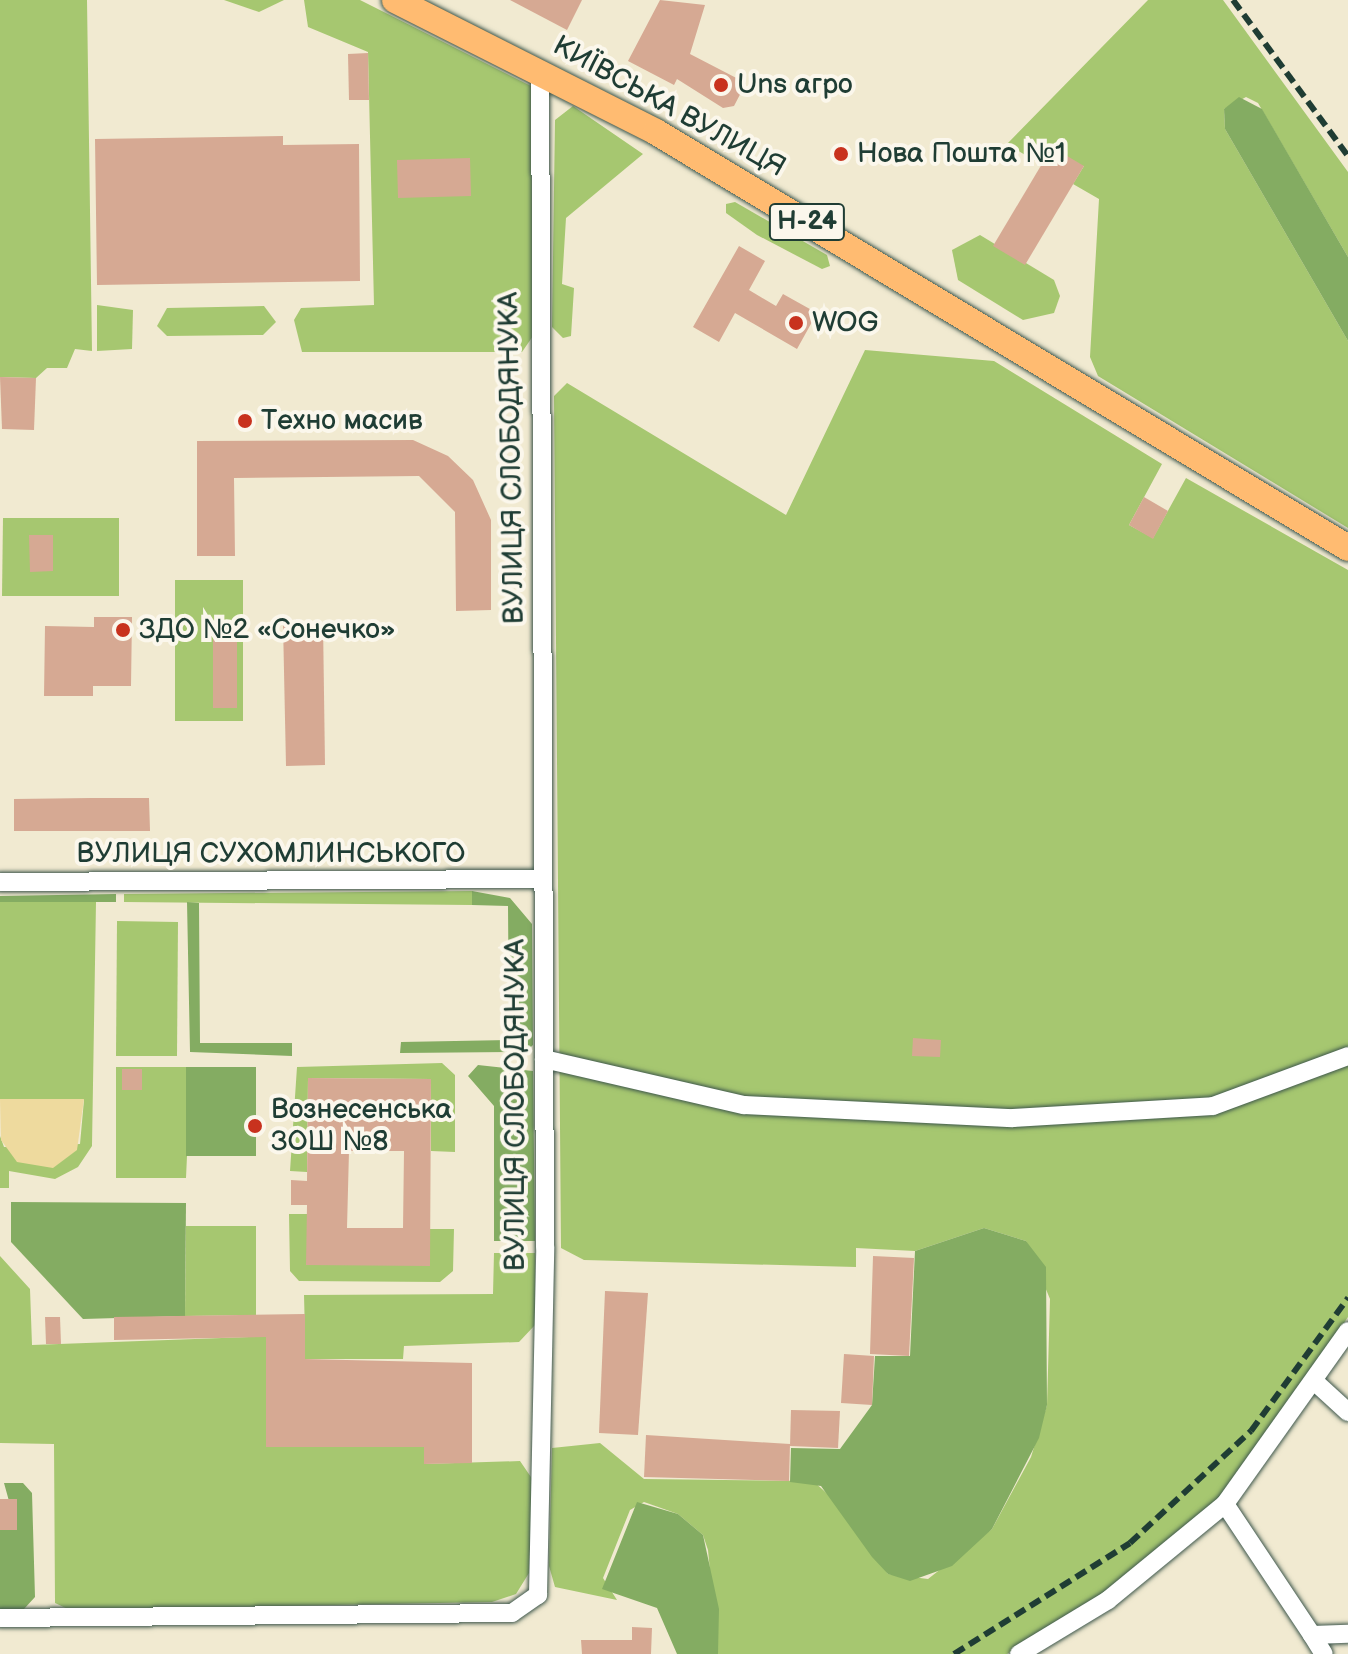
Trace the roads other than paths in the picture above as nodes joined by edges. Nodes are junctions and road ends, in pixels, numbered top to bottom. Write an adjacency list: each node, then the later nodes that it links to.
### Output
1 (395, 0): 2 (main road, КИЇВСЬКА ВУЛИЦЯ / Н-24)
2 (540, 70): 3 (main road, КИЇВСЬКА ВУЛИЦЯ / Н-24); 4 (street, ВУЛИЦЯ СЛОБОДЯНУКА)
3 (1348, 548)
4 (543, 879): 5 (street, ВУЛИЦЯ СУХОМЛИНСЬКОГО); 7 (street, ВУЛИЦЯ СЛОБОДЯНУКА)
5 (0, 882)
6 (1348, 1056): 7 (street)
7 (544, 1059): 12 (street, ВУЛИЦЯ СЛОБОДЯНУКА)
8 (1348, 1331): 9 (street)
9 (1314, 1381): 10 (street); 11 (street)
10 (1348, 1412)
11 (1225, 1504): 14 (street); 15 (street)
12 (0, 1618)
13 (1348, 1634): 14 (street)
14 (1312, 1635): 16 (street)
15 (1019, 1654)
16 (1324, 1654)

